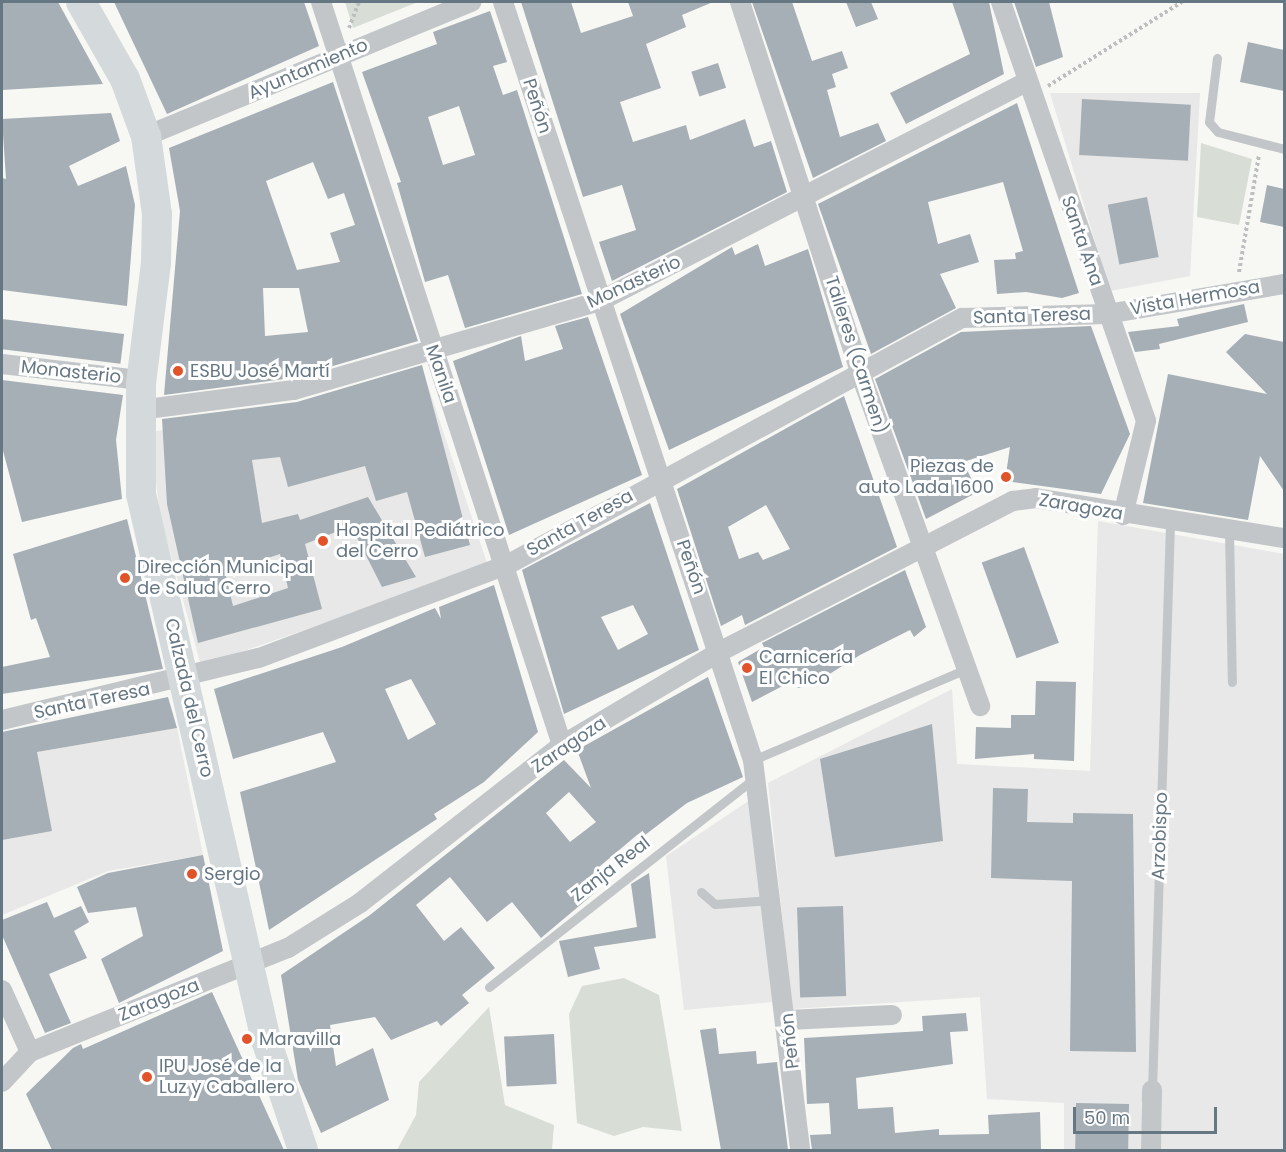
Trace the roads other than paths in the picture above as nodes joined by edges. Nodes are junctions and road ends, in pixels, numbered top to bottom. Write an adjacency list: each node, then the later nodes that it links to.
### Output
1 (81, 2): 10 (main road, Calzada del Cerro)
2 (321, 2): 7 (street, Manila)
3 (471, 2): 7 (street, Ayuntamiento)
4 (503, 2): 14 (street, Peñón)
5 (740, 2): 12 (street, Talleres (Carmen))
6 (1001, 2): 9 (street, Santa Ana)
7 (338, 57): 10 (street, Ayuntamiento); 16 (street, Manila)
8 (1216, 58): 11 (lane)
9 (1030, 89): 12 (street, Monasterio); 15 (street, Santa Ana)
10 (146, 136): 19 (main road, Calzada del Cerro)
11 (1284, 149)
12 (806, 199): 14 (street, Monasterio); 18 (street, Talleres (Carmen))
13 (1284, 284): 15 (street, Vista Hermosa)
14 (600, 301): 16 (street, Monasterio); 21 (street, Peñón)
15 (1107, 314): 18 (street, Santa Teresa); 22 (street, Santa Ana)
16 (433, 350): 20 (street, Monasterio); 27 (street, Manila)
17 (2, 364): 19 (street, Monasterio)
18 (861, 375): 21 (street, Santa Teresa); 26 (street, Talleres (Carmen))
19 (141, 380): 20 (main road, Calzada del Cerro)
20 (139, 410): 30 (main road, Calzada del Cerro)
21 (661, 478): 27 (street, Santa Teresa); 28 (street, Peñón)
22 (1123, 515): 23 (street, Zaragoza); 26 (street, Zaragoza)
23 (1170, 522): 24 (street, Zaragoza); 45 (lane, Arzobispo)
24 (1229, 531): 25 (street, Zaragoza); 31 (lane)
25 (1284, 538)
26 (921, 547): 28 (street, Zaragoza); 29 (street, Talleres (Carmen))
27 (507, 565): 30 (street, Santa Teresa); 34 (street, Manila)
28 (719, 652): 34 (street, Zaragoza); 35 (street, Peñón)
29 (966, 669): 32 (street, Talleres (Carmen)); 35 (lane, Zanja Real)
30 (186, 680): 33 (street, Santa Teresa); 38 (main road, Calzada del Cerro)
31 (1232, 682)
32 (980, 705)
33 (2, 720)
34 (562, 745): 38 (street, Zaragoza)
35 (754, 769): 37 (street, Peñón); 39 (lane, Zanja Real)
36 (701, 892): 37 (lane)
37 (772, 900): 42 (street, Peñón)
38 (247, 965): 43 (street, Zaragoza); 46 (main road, Calzada del Cerro)
39 (489, 987)
40 (2, 990): 43 (street)
41 (892, 1015): 42 (street)
42 (788, 1020): 47 (street, Peñón)
43 (30, 1052): 44 (street, Zaragoza)
44 (2, 1082)
45 (1152, 1090): 48 (street, Arzobispo)
46 (303, 1150)
47 (801, 1150)
48 (1151, 1150)

